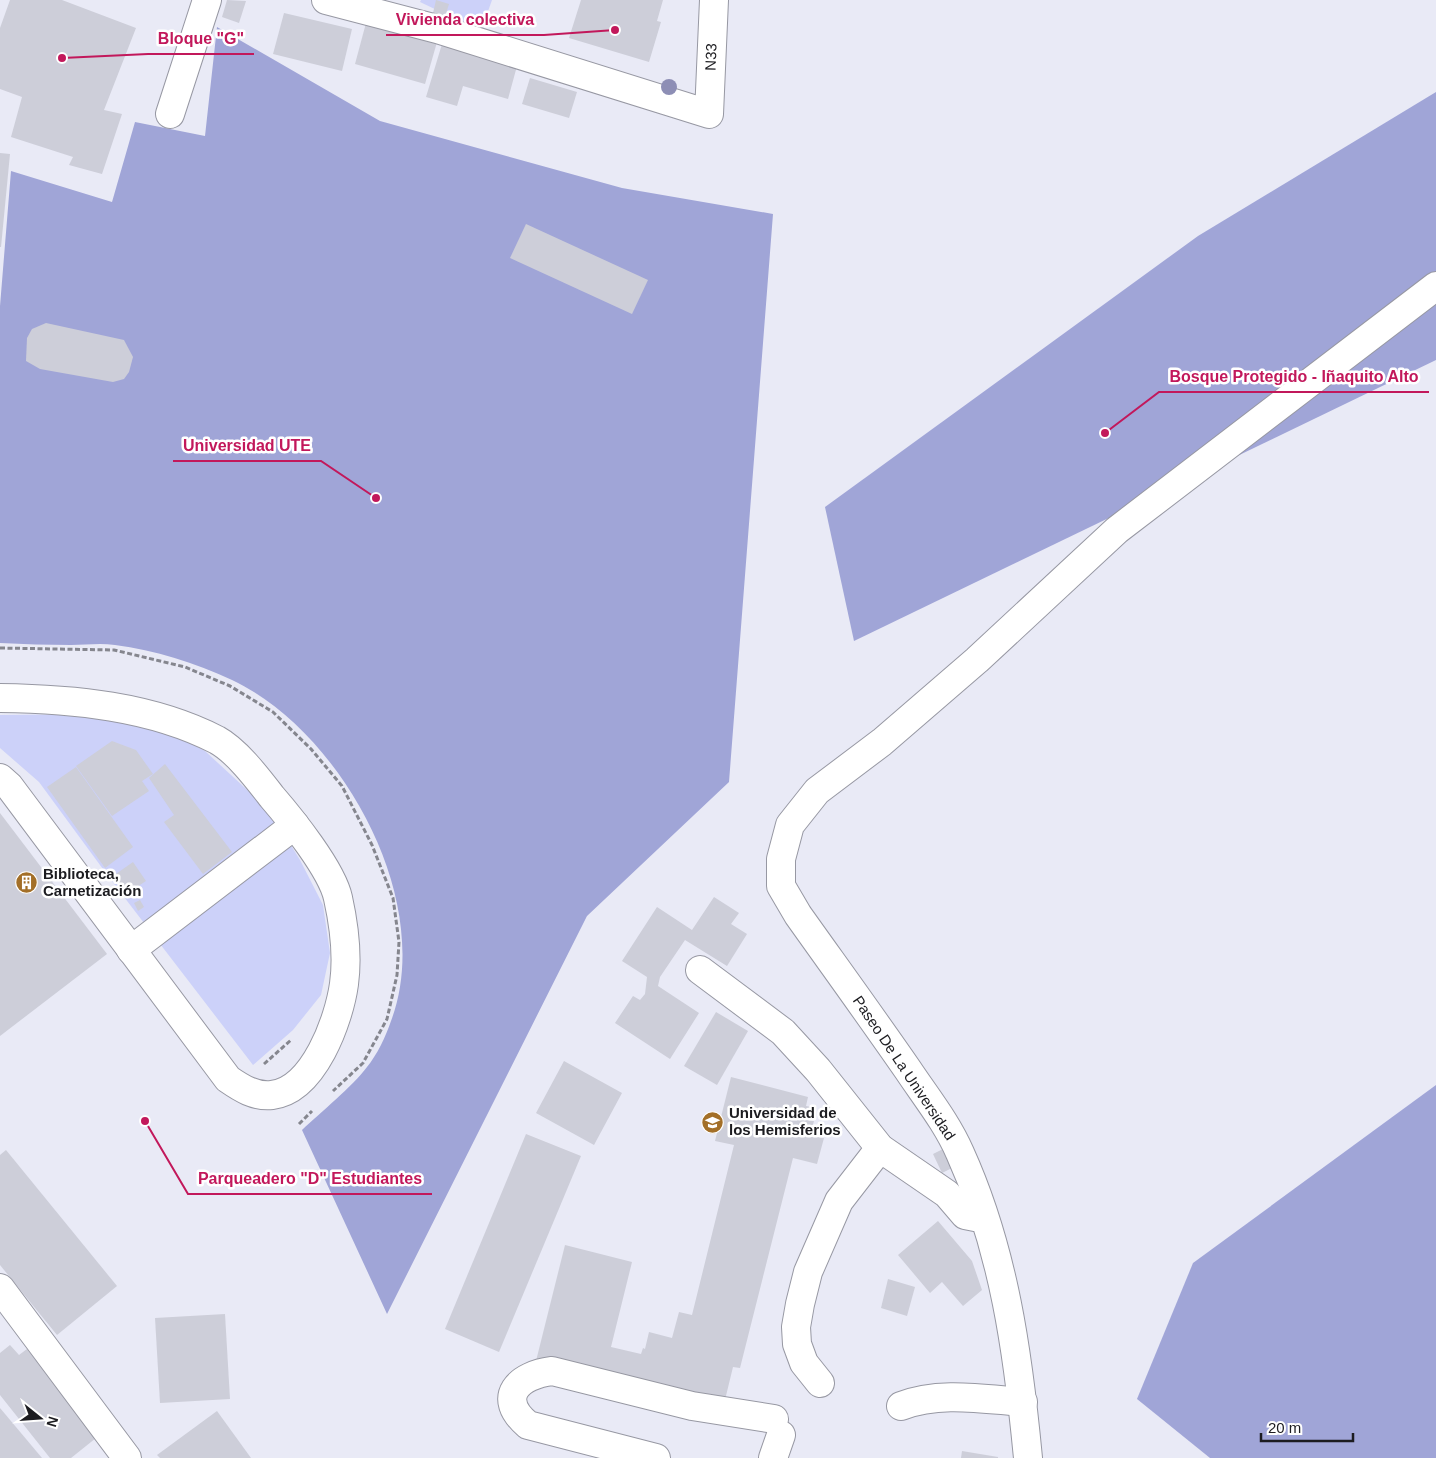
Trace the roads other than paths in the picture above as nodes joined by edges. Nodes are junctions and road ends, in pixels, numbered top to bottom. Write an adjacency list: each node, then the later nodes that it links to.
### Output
1 (208, 0): 4 (street)
2 (326, 0): 3 (street, N33)
3 (714, 0)
4 (170, 114)
5 (1436, 286): 12 (street, Paseo De La Universidad)
6 (0, 698): 8 (street)
7 (0, 778): 9 (street)
8 (295, 825): 9 (street); 9 (street)
9 (131, 950)
10 (700, 970): 11 (street)
11 (880, 1148): 12 (street); 14 (street)
12 (983, 1214): 15 (street, Paseo De La Universidad)
13 (0, 1288): 18 (street)
14 (820, 1383)
15 (1023, 1402): 16 (street); 20 (street, Paseo De La Universidad)
16 (901, 1406)
17 (776, 1437): 19 (street)
18 (127, 1458)
19 (656, 1458)
20 (1028, 1458)

